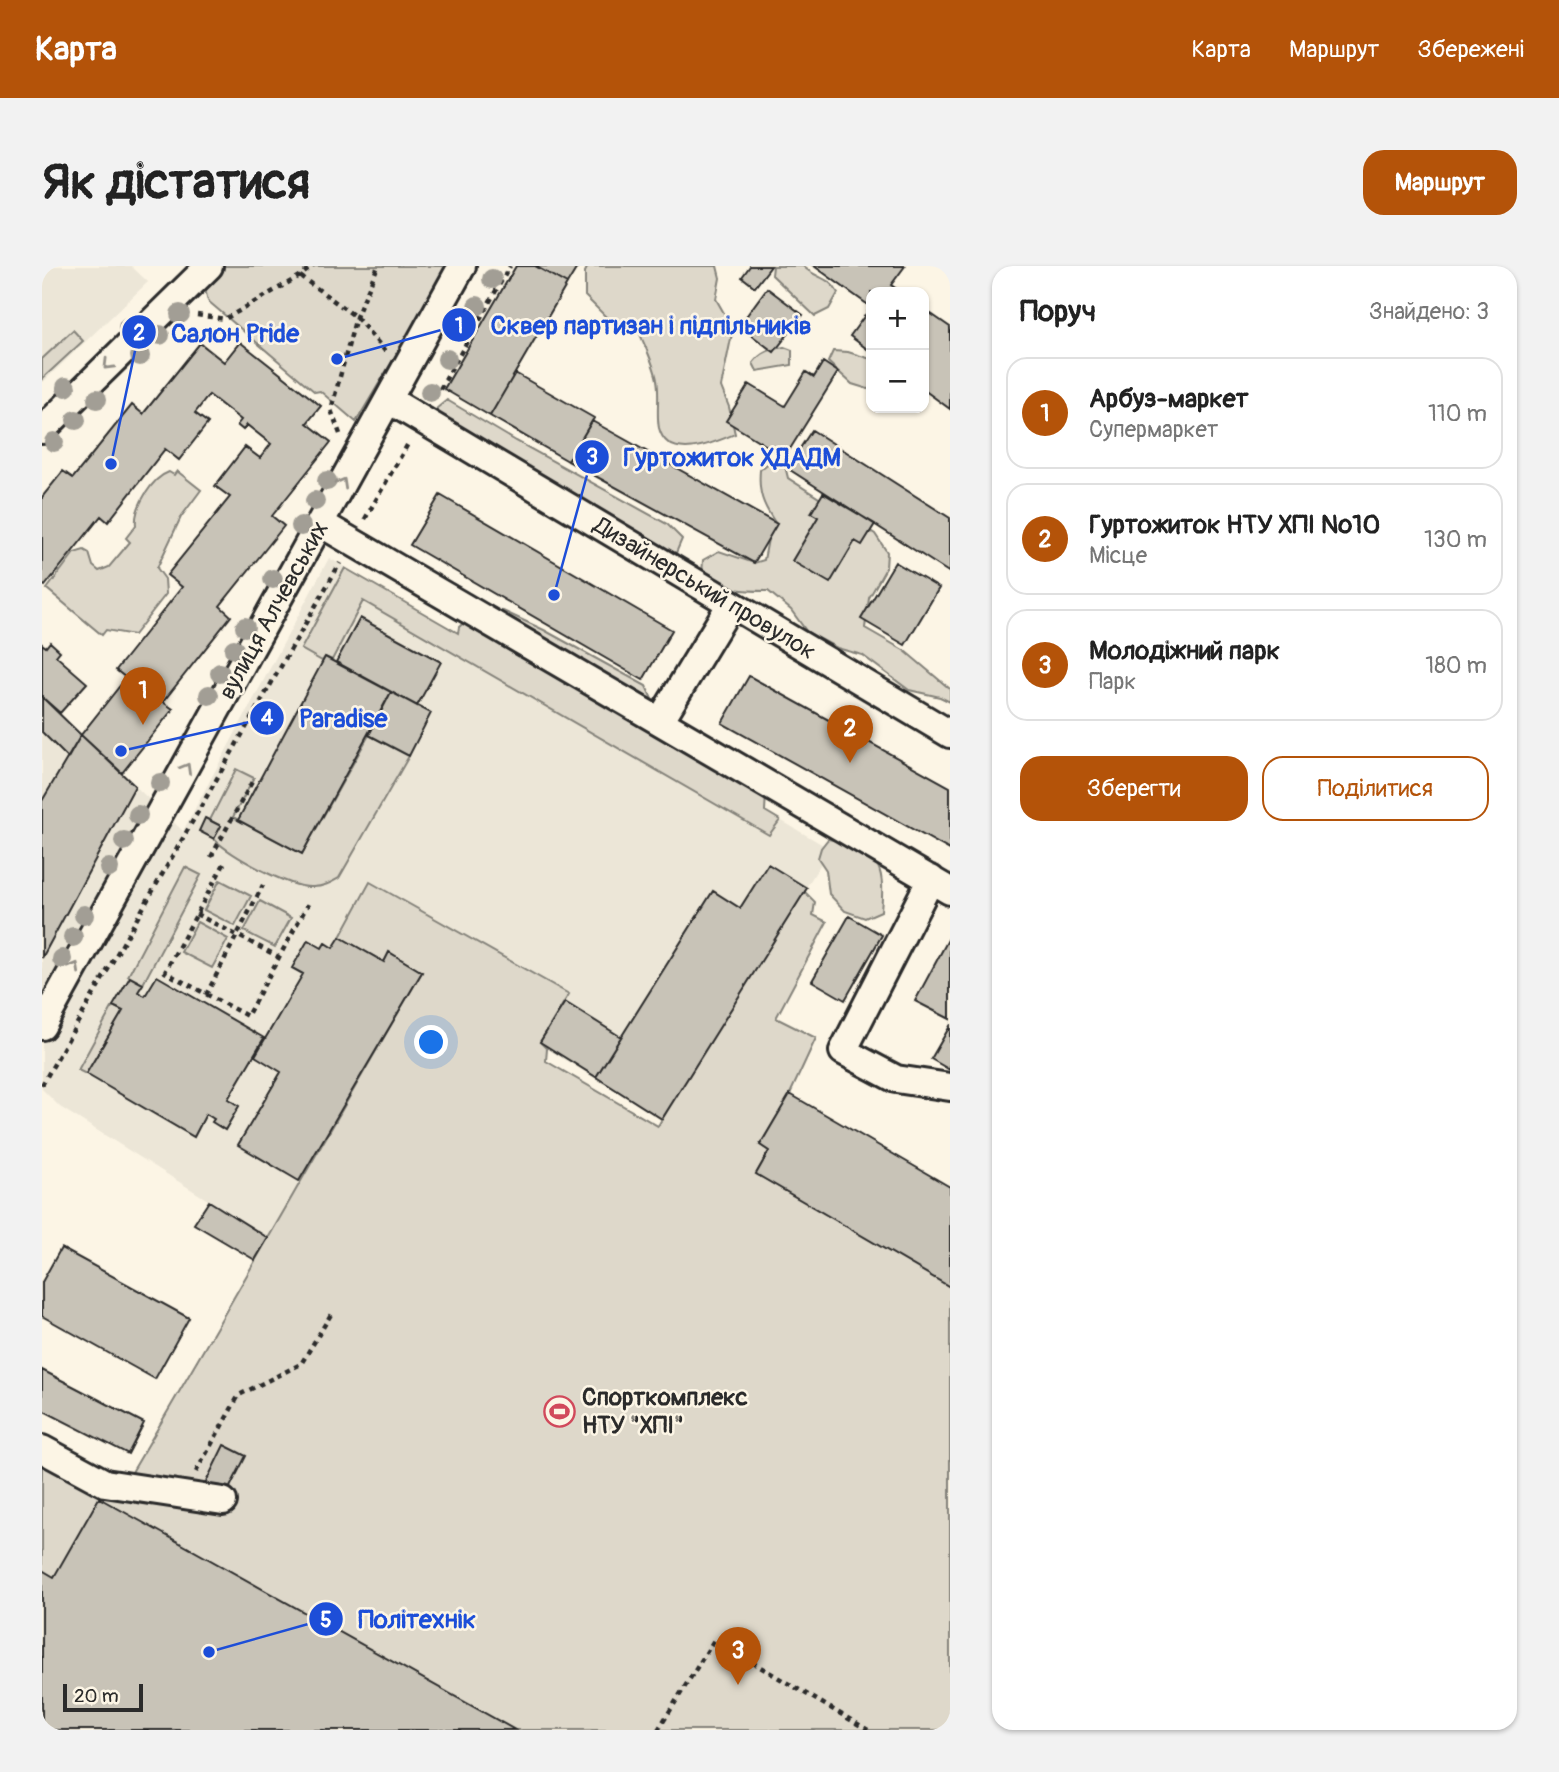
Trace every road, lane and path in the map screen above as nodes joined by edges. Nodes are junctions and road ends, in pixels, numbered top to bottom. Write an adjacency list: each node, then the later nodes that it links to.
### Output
1 (209, 266): 12 (street, one-way to 12)
2 (313, 266): 6 (path)
3 (378, 266): 8 (path)
4 (462, 266): 9 (street, вулиця Алчевських)
5 (510, 266): 11 (path)
6 (300, 276): 7 (path); 8 (path)
7 (189, 314)
8 (356, 317): 9 (path); 13 (path)
9 (403, 373): 10 (street, вулиця Алчевських)
10 (388, 400): 11 (street, Дизайнерський провулок); 14 (street, вулиця Алчевських, one-way to 10)
11 (422, 420): 15 (path); 16 (street, Дизайнерський провулок)
12 (42, 430)
13 (340, 435)
14 (320, 523): 15 (street); 29 (street, вулиця Алчевських, one-way to 14)
15 (352, 542): 17 (street); 30 (path)
16 (731, 604): 17 (street); 18 (street, Дизайнерський провулок)
17 (660, 721): 23 (street)
18 (950, 734)
19 (253, 780): 20 (path)
20 (211, 857)
21 (224, 864): 25 (path)
22 (263, 885): 26 (path)
23 (940, 885): 31 (street)
24 (307, 904): 27 (path)
25 (197, 914): 26 (path); 28 (path)
26 (237, 935): 27 (path); 28 (path)
27 (279, 957): 28 (path)
28 (206, 995)
29 (42, 1027)
30 (42, 1086)
31 (950, 1087)
32 (333, 1311): 34 (path)
33 (42, 1449): 34 (street)
34 (183, 1494): 35 (street)
35 (223, 1501)
36 (658, 1730): 37 (path)
37 (868, 1730)

